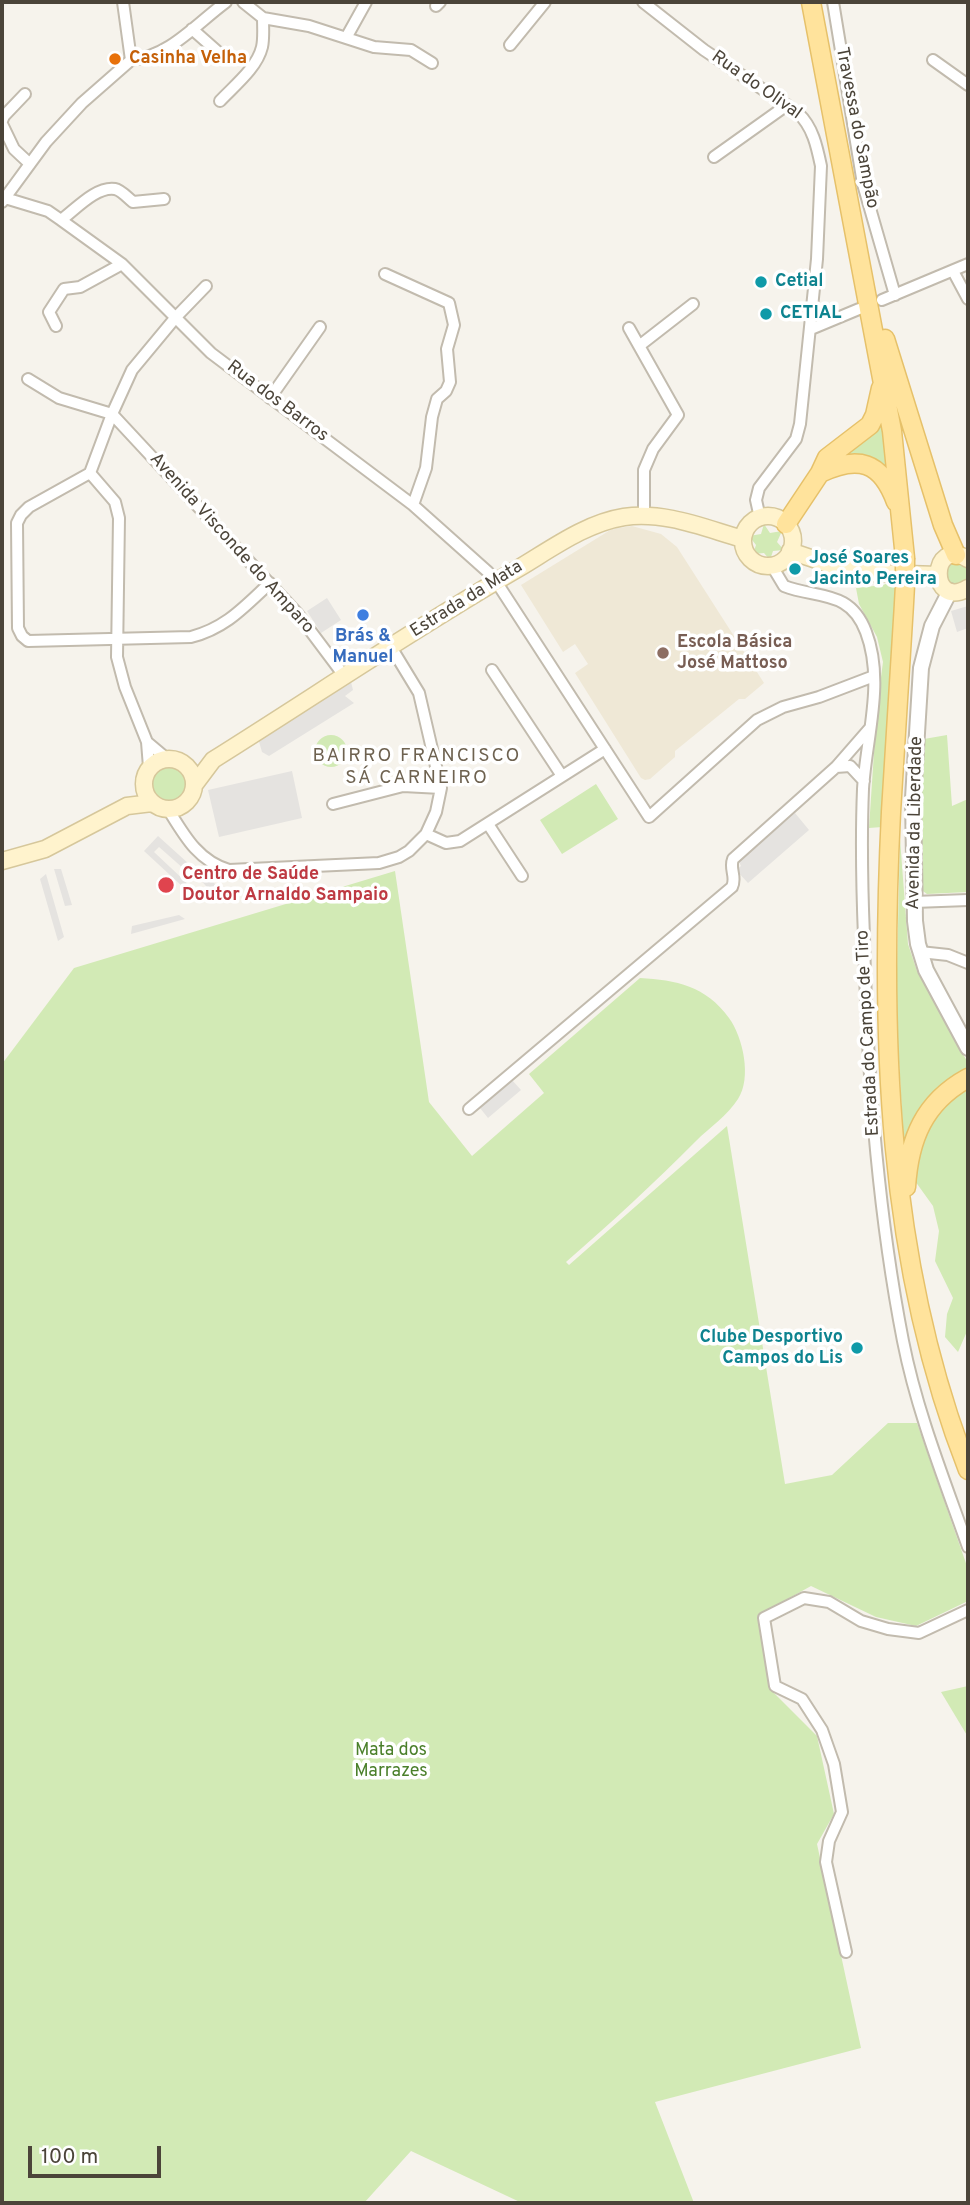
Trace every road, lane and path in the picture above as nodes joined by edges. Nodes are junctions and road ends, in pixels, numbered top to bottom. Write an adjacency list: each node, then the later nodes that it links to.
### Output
1 (122, 2): 14 (street)
2 (226, 2): 10 (street)
3 (243, 2): 9 (street)
4 (366, 2): 11 (street)
5 (643, 2): 20 (street, Rua do Olival)
6 (811, 2): 35 (main road)
7 (833, 2): 32 (street, Travessa do Sampão)
8 (540, 4): 12 (street)
9 (263, 19): 11 (street); 19 (street)
10 (192, 29): 13 (street); 14 (street)
11 (346, 38): 16 (street)
12 (510, 45)
13 (218, 52)
14 (131, 60): 23 (street)
15 (933, 60): 17 (street)
16 (432, 63)
17 (968, 85)
18 (25, 94): 21 (street)
19 (220, 101)
20 (787, 105): 22 (street); 40 (street, Rua do Olival)
21 (2, 122): 23 (street)
22 (713, 157)
23 (30, 164): 25 (street)
24 (164, 199): 26 (street)
25 (4, 200): 26 (street, Rua dos Barros)
26 (61, 220): 27 (street, Rua dos Barros)
27 (122, 264): 36 (street, Rua dos Barros); 37 (street)
28 (968, 264): 29 (street)
29 (953, 271): 32 (street); 33 (street)
30 (385, 274): 48 (street)
31 (206, 286): 36 (street)
32 (895, 295): 35 (street)
33 (968, 299)
34 (693, 304): 41 (street)
35 (870, 306): 40 (street); 43 (main road); 55 (main road)
36 (176, 317): 44 (street, Rua dos Barros); 45 (street)
37 (56, 326)
38 (320, 327): 44 (street)
39 (629, 328): 41 (street)
40 (811, 328): 50 (street, Rua do Olival)
41 (639, 346): 49 (street)
42 (28, 379): 45 (street)
43 (883, 381): 47 (main road); 51 (main road)
44 (270, 398): 48 (street, Rua dos Barros)
45 (112, 414): 46 (street); 59 (street, Avenida Visconde do Amparo)
46 (90, 473): 62 (street); 62 (street)
47 (820, 473): 51 (main road); 52 (main road)
48 (413, 505): 58 (street, Rua dos Barros)
49 (644, 516): 53 (main road, Estrada da Mata); 58 (main road, Estrada da Mata)
50 (760, 518): 52 (main road); 53 (main road)
51 (902, 519): 93 (main road, bridge)
52 (786, 524): 54 (main road)
53 (743, 539): 56 (main road)
54 (790, 551): 56 (main road); 57 (main road)
55 (962, 557): 57 (main road)
56 (776, 565): 65 (street, Estrada do Campo de Tiro)
57 (938, 575): 61 (main road)
58 (496, 581): 63 (main road, Estrada da Mata); 69 (street, Rua dos Barros)
59 (270, 583): 62 (street); 66 (street, Avenida Visconde do Amparo)
60 (968, 588): 61 (main road)
61 (950, 592): 87 (street, Avenida da Liberdade)
62 (116, 640): 68 (street)
63 (391, 647): 66 (main road, Estrada da Mata); 77 (street)
64 (492, 670): 74 (street)
65 (874, 676): 67 (street, Estrada do Campo de Tiro); 69 (street, Rua dos Barros)
66 (345, 677): 71 (main road, Estrada da Mata)
67 (870, 728): 72 (street); 75 (street, Estrada do Campo de Tiro)
68 (147, 742): 70 (street); 73 (street)
69 (605, 749): 74 (street)
70 (174, 760): 71 (main road); 73 (main road); 76 (main road)
71 (213, 760): 76 (main road, Estrada da Mata)
72 (836, 767): 75 (street); 92 (street)
73 (146, 774): 78 (main road); 80 (main road)
74 (562, 776): 82 (street)
75 (864, 781): 95 (street, Estrada do Campo de Tiro)
76 (195, 784): 81 (main road)
77 (440, 788): 79 (street); 83 (street)
78 (152, 803): 80 (main road); 81 (main road)
79 (333, 804)
80 (127, 806): 84 (main road)
81 (175, 813): 83 (street)
82 (488, 824): 83 (street); 85 (street)
83 (426, 834)
84 (3, 861)
85 (522, 876)
86 (968, 900): 87 (street)
87 (915, 902): 88 (street, Avenida da Liberdade)
88 (920, 952): 89 (street); 90 (street, Avenida da Liberdade)
89 (968, 963)
90 (968, 1048)
91 (968, 1078): 93 (main road)
92 (469, 1109)
93 (904, 1222): 94 (main road)
94 (968, 1470)
95 (968, 1547)
96 (968, 1610): 97 (street)
97 (846, 1952)

